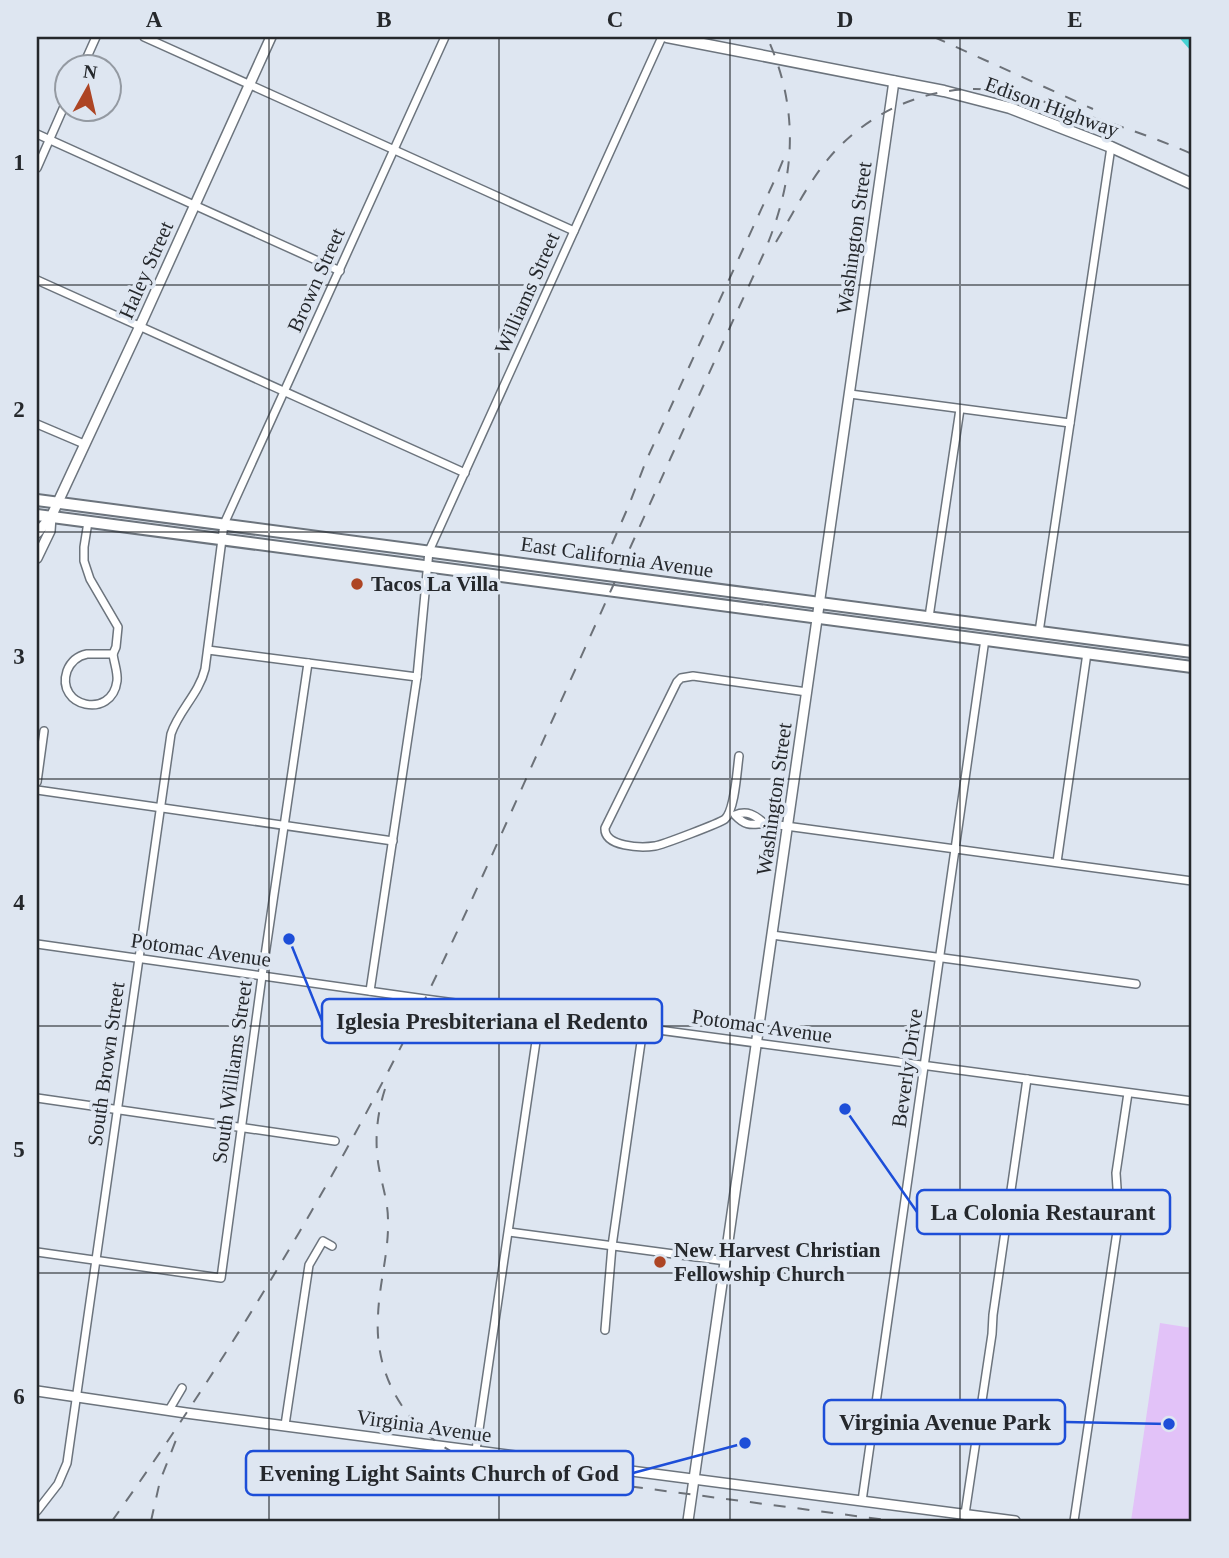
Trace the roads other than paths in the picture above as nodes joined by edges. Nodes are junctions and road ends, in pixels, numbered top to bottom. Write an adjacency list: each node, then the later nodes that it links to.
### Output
1 (144, 37): 7 (street)
2 (271, 37): 7 (street, Haley Street)
3 (445, 37): 12 (street, Brown Street)
4 (662, 37): 16 (street, Williams Street)
5 (667, 37): 6 (main road, Edison Highway)
6 (894, 81): 11 (main road, Edison Highway); 21 (street, Washington Street)
7 (249, 85): 12 (street); 15 (street, Haley Street)
8 (57, 122): 10 (street)
9 (37, 134): 10 (street)
10 (49, 140): 13 (street); 15 (street)
11 (1111, 147): 14 (main road, Edison Highway); 23 (street)
12 (394, 150): 16 (street); 17 (street, Brown Street)
13 (37, 168)
14 (1192, 184)
15 (194, 205): 17 (street); 19 (street, Haley Street)
16 (574, 231): 26 (street, Williams Street)
17 (340, 271): 20 (street, Brown Street)
18 (37, 279): 19 (street)
19 (140, 326): 20 (street); 25 (street, Haley Street)
20 (285, 392): 26 (street); 32 (street, Brown Street)
21 (850, 394): 22 (street); 38 (street, Washington Street)
22 (960, 409): 23 (street); 40 (street)
23 (1070, 423): 41 (street)
24 (37, 424): 25 (street)
25 (84, 444): 28 (street, Haley Street)
26 (465, 473): 35 (street, Williams Street)
27 (37, 500): 28 (main road, East California Avenue)
28 (57, 502): 30 (street, Haley Street); 32 (main road, East California Avenue)
29 (37, 515): 30 (main road, East California Avenue)
30 (51, 517): 31 (main road, East California Avenue); 33 (street); 36 (street)
31 (88, 522): 34 (main road, East California Avenue); 47 (street)
32 (224, 524): 34 (street, Brown Street); 35 (main road, East California Avenue)
33 (37, 533)
34 (222, 539): 37 (main road, East California Avenue); 44 (street, South Brown Street)
35 (429, 551): 37 (street, Williams Street); 38 (main road, East California Avenue)
36 (37, 558)
37 (428, 566): 39 (main road, East California Avenue); 52 (street, Williams Street)
38 (819, 603): 39 (street, Washington Street); 40 (main road, East California Avenue)
39 (818, 617): 42 (main road, East California Avenue); 53 (street, Washington Street)
40 (929, 617): 41 (main road, East California Avenue)
41 (1039, 632): 43 (main road, East California Avenue)
42 (985, 639): 46 (main road, East California Avenue); 63 (street, Beverly Drive)
43 (1152, 647): 45 (main road, East California Avenue); 46 (main road)
44 (208, 650): 50 (street); 58 (street, South Brown Street)
45 (1192, 652)
46 (1087, 653): 48 (main road, East California Avenue); 64 (street)
47 (113, 654): 47 (street)
48 (1146, 661): 49 (main road); 51 (main road, East California Avenue)
49 (1192, 661)
50 (308, 663): 52 (street); 60 (street, South Williams Street)
51 (1192, 667)
52 (417, 677): 62 (street, Williams Street)
53 (807, 692): 59 (street); 61 (street, Washington Street)
54 (44, 731): 56 (street)
55 (739, 756): 59 (street)
56 (37, 782)
57 (37, 790): 58 (street)
58 (160, 808): 60 (street); 69 (street, South Brown Street)
59 (732, 814): 61 (street)
60 (285, 825): 62 (street); 70 (street, South Williams Street)
61 (788, 827): 63 (street); 66 (street, Washington Street)
62 (393, 841): 72 (street, Williams Street)
63 (955, 849): 64 (street); 68 (street, Beverly Drive)
64 (1057, 862): 65 (street)
65 (1192, 881)
66 (772, 935): 68 (street); 75 (street, Washington Street)
67 (37, 944): 69 (street, Potomac Avenue)
68 (940, 957): 71 (street); 76 (street, Beverly Drive)
69 (139, 959): 70 (street, Potomac Avenue); 82 (street, South Brown Street)
70 (262, 976): 72 (street, Potomac Avenue); 83 (street, South Williams Street)
71 (1136, 984)
72 (370, 991): 73 (street, Potomac Avenue)
73 (540, 1014): 74 (street, Potomac Avenue); 85 (street)
74 (643, 1028): 75 (street, Potomac Avenue); 87 (street)
75 (757, 1043): 76 (street, Potomac Avenue); 90 (street, Washington Street)
76 (924, 1066): 77 (street, Potomac Avenue); 99 (street, Beverly Drive)
77 (1027, 1079): 79 (street, Potomac Avenue); 101 (street)
78 (1192, 1091): 81 (street)
79 (1128, 1093): 81 (street, Potomac Avenue); 104 (street)
80 (37, 1098): 82 (street)
81 (1192, 1101)
82 (117, 1110): 83 (street); 89 (street, South Brown Street)
83 (242, 1127): 84 (street); 89 (street, South Williams Street)
84 (334, 1141)
85 (509, 1232): 87 (street); 97 (street)
86 (332, 1246): 96 (street)
87 (612, 1246): 90 (street); 91 (street)
88 (37, 1252): 89 (street)
89 (96, 1261): 94 (street, South Brown Street)
90 (726, 1261): 98 (street, Washington Street)
91 (605, 1330)
92 (182, 1388): 95 (street)
93 (37, 1391): 94 (street, Virginia Avenue)
94 (77, 1396): 95 (street, Virginia Avenue); 100 (street, South Brown Street)
95 (169, 1410): 96 (street, Virginia Avenue)
96 (285, 1425): 97 (street, Virginia Avenue)
97 (476, 1450): 98 (street, Virginia Avenue)
98 (693, 1479): 99 (street, Virginia Avenue); 102 (street, Washington Street)
99 (862, 1501): 101 (street, Virginia Avenue)
100 (37, 1511)
101 (965, 1514): 103 (street, Virginia Avenue)
102 (688, 1521)
103 (1015, 1521)
104 (1074, 1521)

